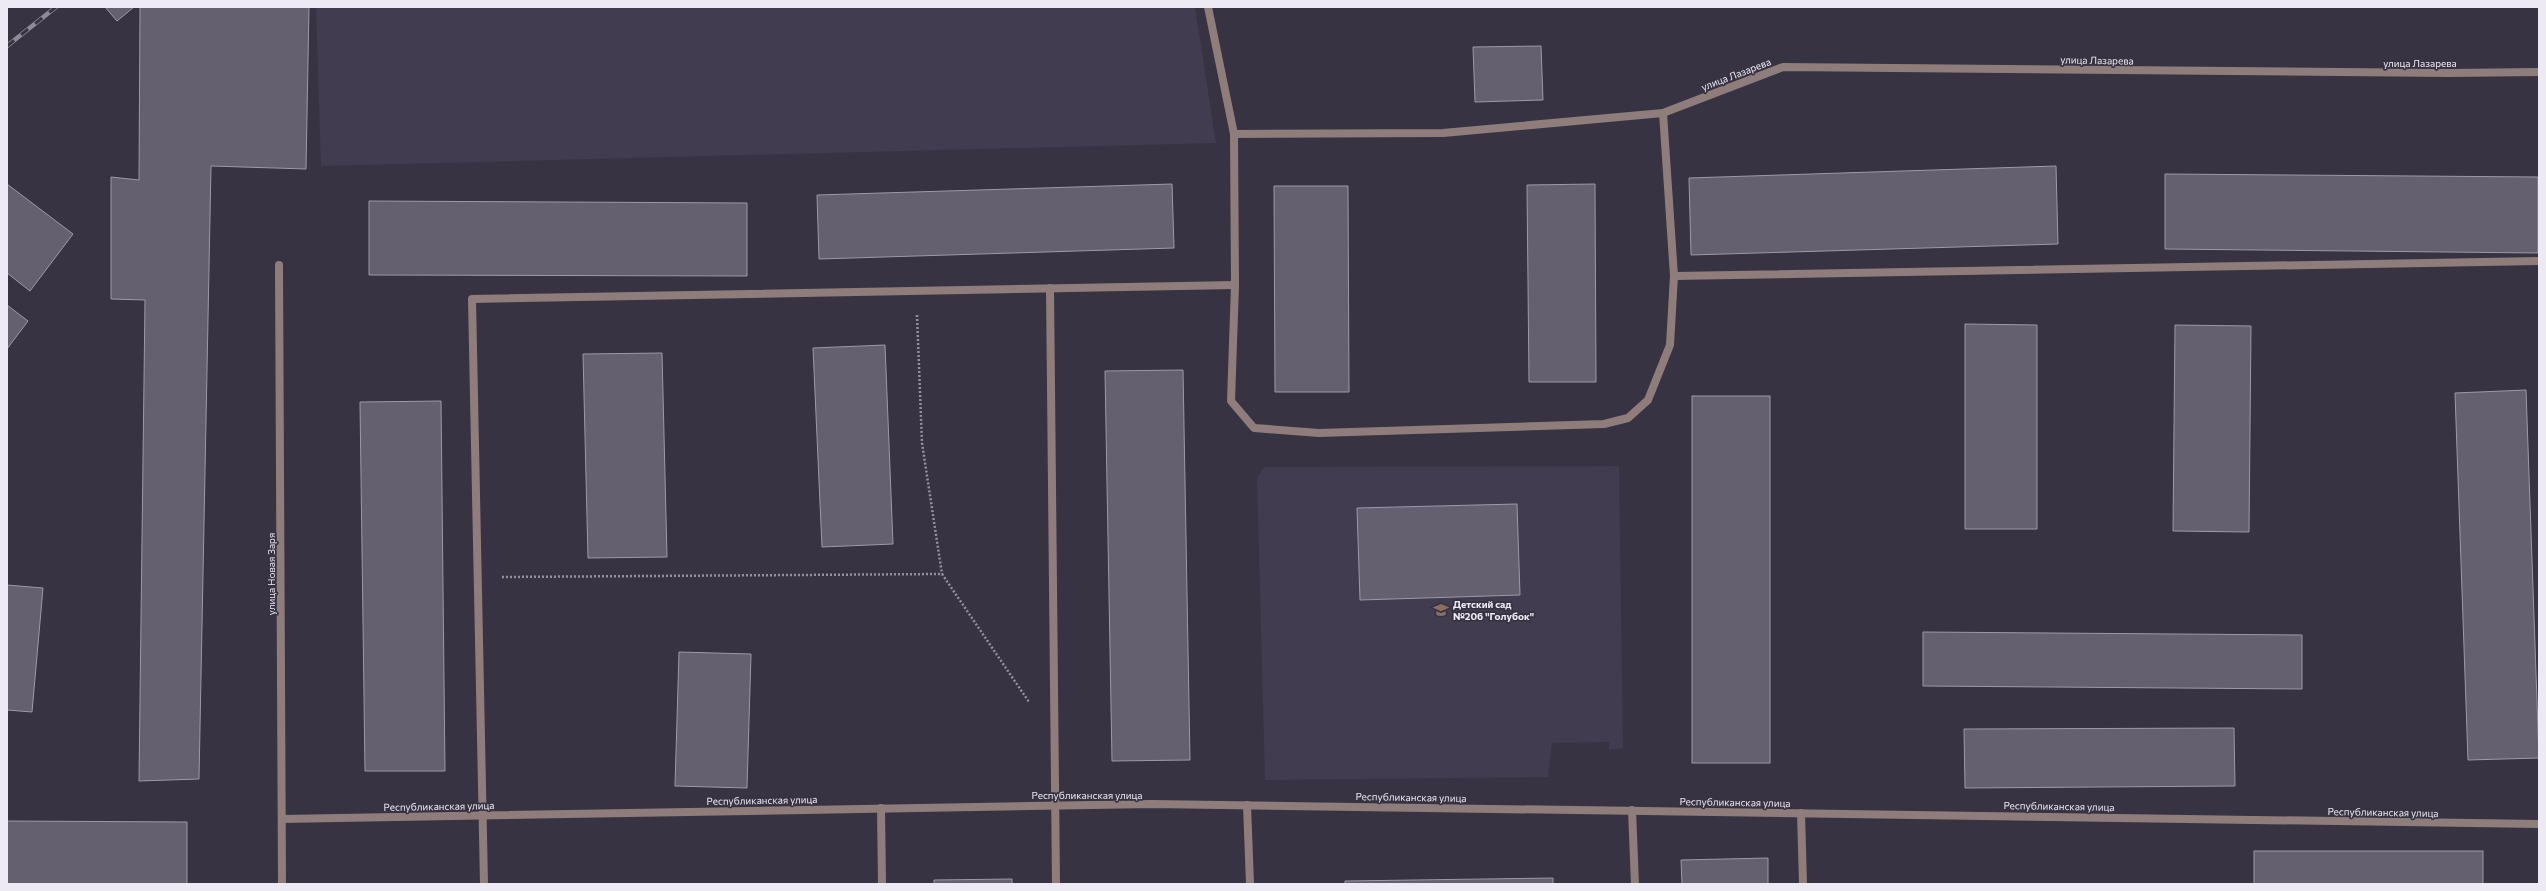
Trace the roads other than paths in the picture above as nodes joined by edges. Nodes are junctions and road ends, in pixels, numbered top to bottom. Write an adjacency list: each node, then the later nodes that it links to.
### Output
1 (1208, 7): 4 (street)
2 (2539, 72): 3 (street, улица Лазарева)
3 (1663, 113): 4 (street, улица Лазарева); 7 (street)
4 (1234, 134): 8 (street)
5 (2539, 261): 7 (street)
6 (279, 265): 16 (street, улица Новая Заря)
7 (1674, 276): 8 (street)
8 (1235, 285): 9 (street)
9 (1050, 288): 10 (street); 15 (street)
10 (1055, 805): 11 (street, Республиканская улица); 12 (street, Республиканская улица); 21 (street)
11 (1247, 805): 13 (street, Республиканская улица); 22 (street)
12 (880, 808): 15 (street, Республиканская улица); 20 (street)
13 (1632, 810): 14 (street, Республиканская улица); 23 (street)
14 (1801, 813): 17 (street, Республиканская улица); 24 (street)
15 (483, 815): 16 (street, Республиканская улица); 19 (street)
16 (282, 819): 18 (street, улица Новая Заря)
17 (2539, 824)
18 (282, 884)
19 (484, 884)
20 (882, 884)
21 (1056, 884)
22 (1250, 884)
23 (1635, 884)
24 (1803, 884)

